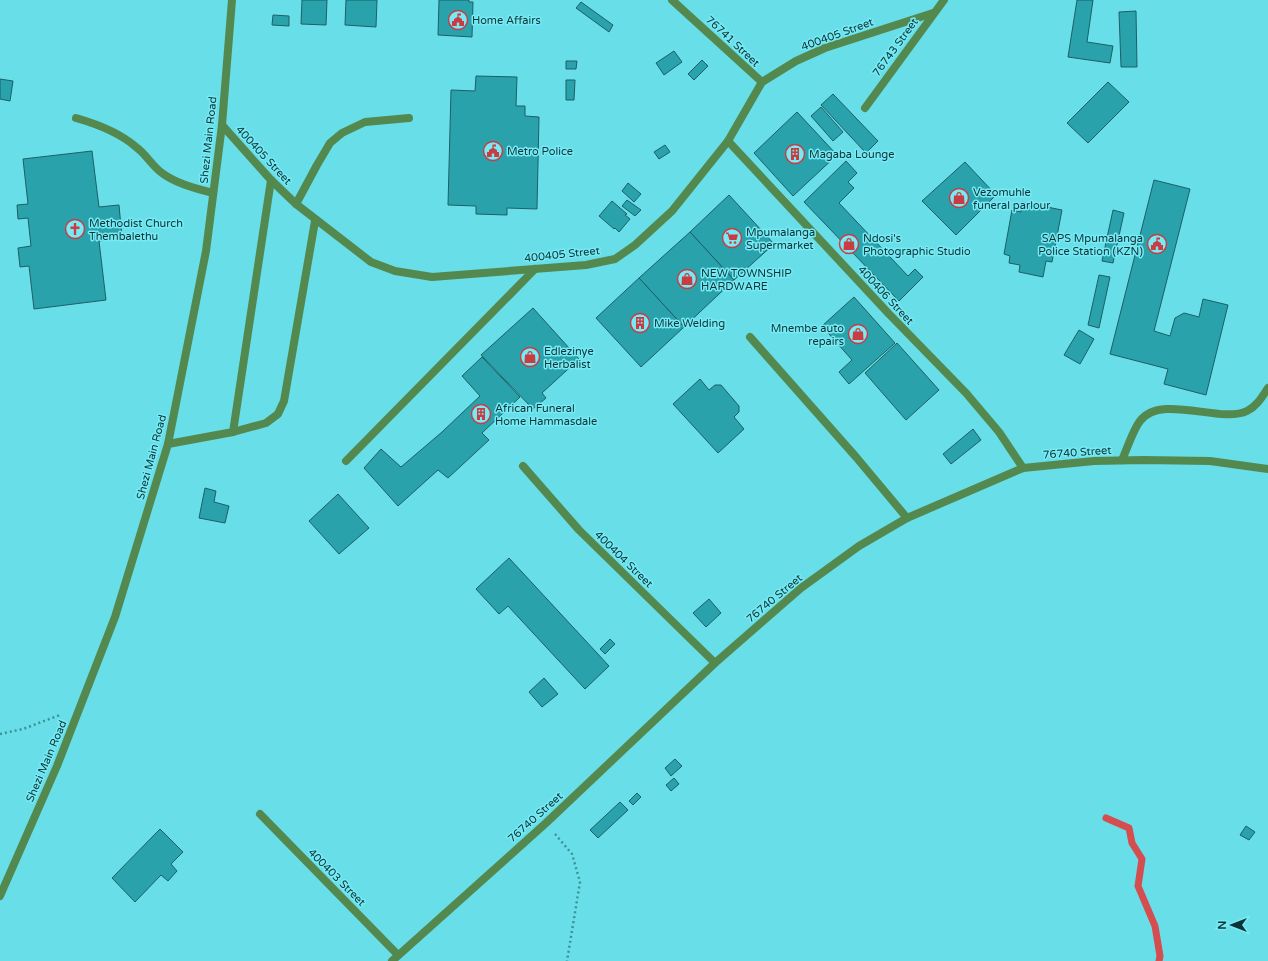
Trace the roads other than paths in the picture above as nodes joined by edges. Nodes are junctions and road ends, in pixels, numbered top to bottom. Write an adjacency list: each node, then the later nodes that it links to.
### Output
1 (232, 0): 9 (street, Shezi Main Road)
2 (672, 0): 5 (street, 76741 Street)
3 (944, 0): 4 (street, 76743 Street)
4 (933, 13): 5 (street, 400405 Street); 6 (street, 76743 Street)
5 (762, 82): 10 (street, 400405 Street)
6 (865, 108)
7 (76, 118): 12 (street)
8 (409, 118): 13 (street)
9 (222, 125): 11 (street, 400405 Street); 12 (street, Shezi Main Road)
10 (728, 141): 15 (street, 400405 Street); 23 (street, 400406 Street)
11 (271, 180): 13 (street, 400405 Street); 18 (street)
12 (213, 193): 19 (street, Shezi Main Road)
13 (296, 204): 14 (street, 400405 Street)
14 (316, 221): 15 (street, 400405 Street); 18 (street)
15 (535, 269): 21 (street)
16 (750, 337): 25 (street)
17 (1268, 388): 20 (street)
18 (233, 432): 19 (street)
19 (168, 444): 28 (street, Shezi Main Road)
20 (1122, 460): 23 (street, 76740 Street); 24 (street, 76740 Street)
21 (346, 461)
22 (523, 466): 26 (street, 400404 Street)
23 (1023, 468): 25 (street, 76740 Street)
24 (1268, 469)
25 (907, 518): 26 (street, 76740 Street)
26 (715, 664): 29 (street, 76740 Street)
27 (260, 814): 29 (street, 400403 Street)
28 (0, 896)
29 (398, 955): 30 (street, 76740 Street)
30 (392, 961)

